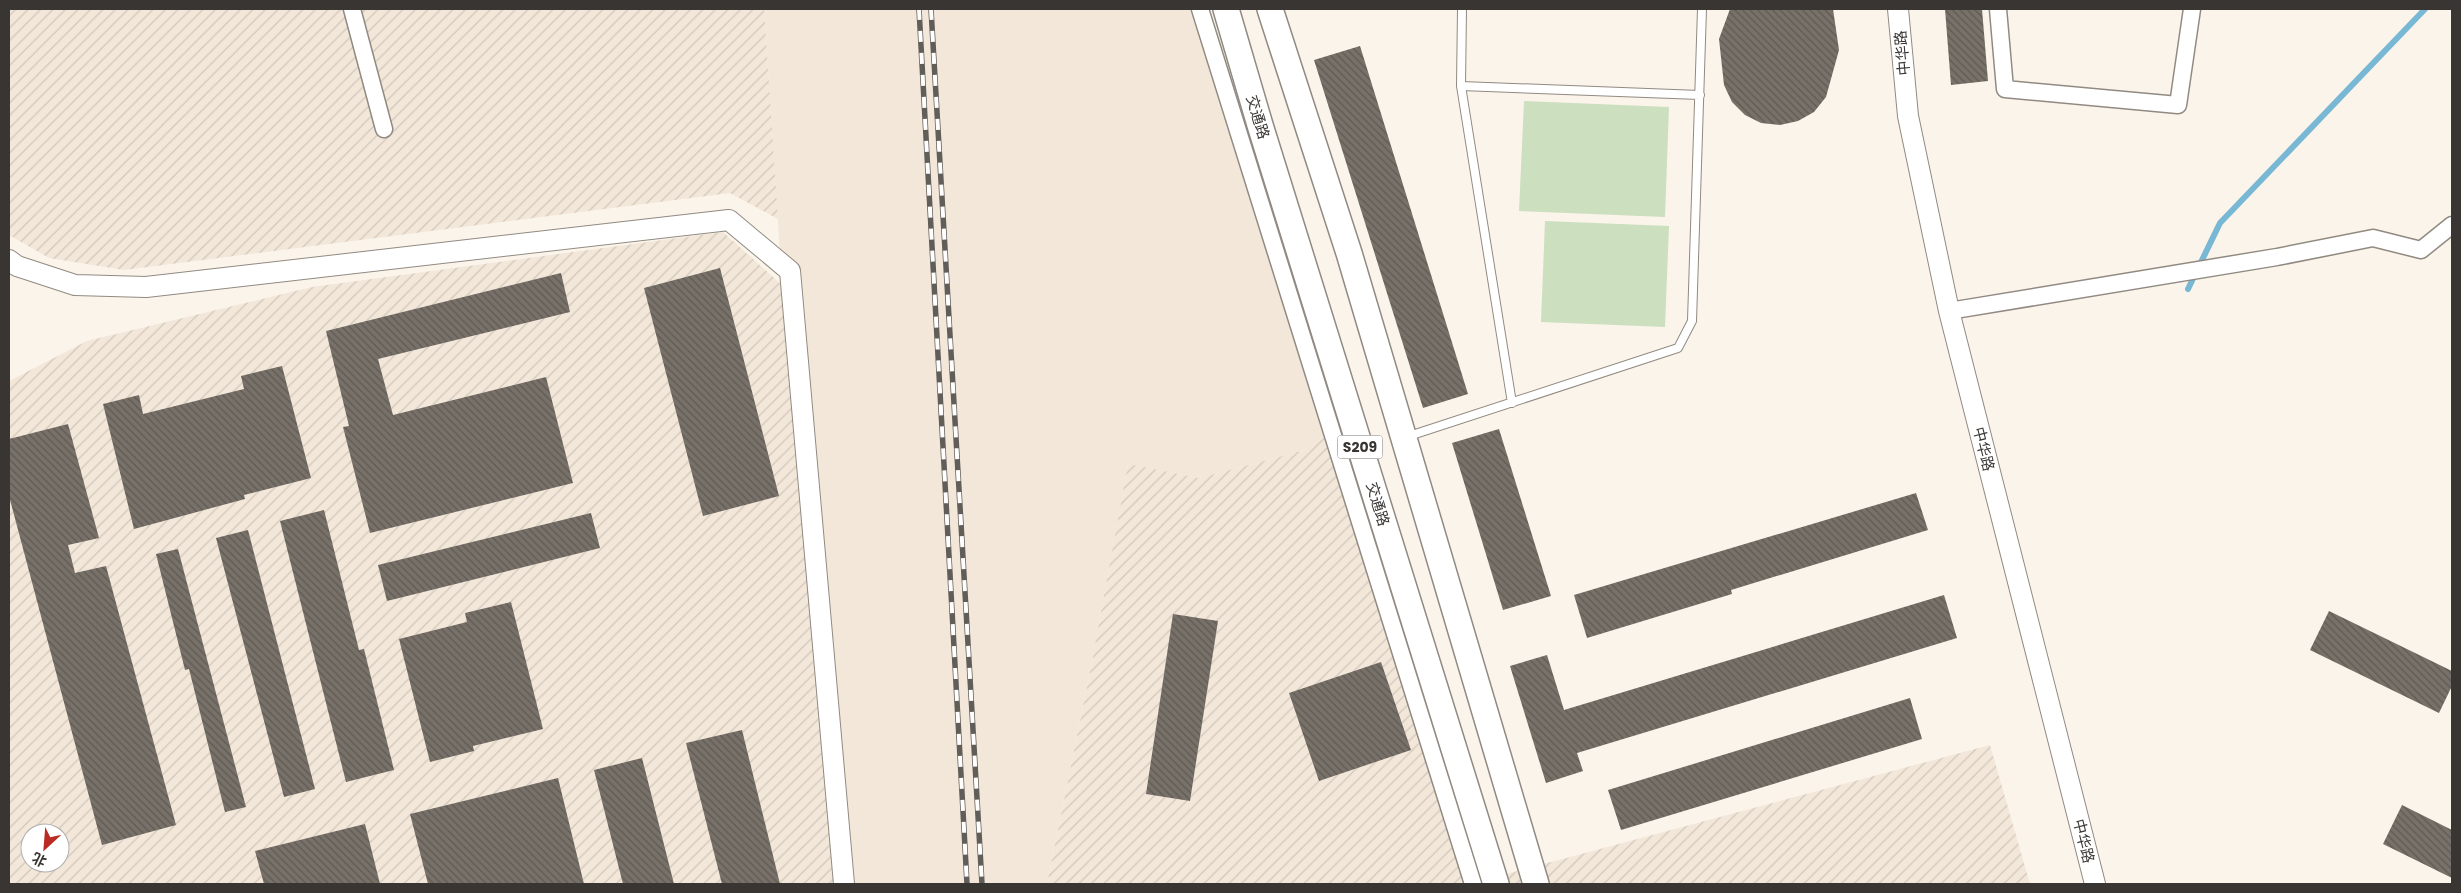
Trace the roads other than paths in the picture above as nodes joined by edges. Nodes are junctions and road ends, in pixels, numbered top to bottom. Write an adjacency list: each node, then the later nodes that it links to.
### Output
1 (352, 9): 12 (street)
2 (1200, 9): 19 (street)
3 (1226, 9): 20 (main road, 交通路 / S209)
4 (1270, 9): 17 (main road, S209)
5 (1462, 9): 10 (lane)
6 (1702, 9): 11 (lane)
7 (1898, 9): 15 (street, 中华路)
8 (1998, 9): 9 (street)
9 (2192, 9)
10 (1460, 86): 11 (lane); 16 (lane)
11 (1700, 95): 16 (lane)
12 (384, 129)
13 (2452, 225): 15 (street)
14 (9, 260): 18 (street)
15 (1949, 312): 22 (street, 中华路)
16 (1512, 403): 17 (lane)
17 (1404, 438): 21 (main road, S209)
18 (844, 884)
19 (1473, 884)
20 (1496, 884)
21 (1536, 884)
22 (2095, 884)

